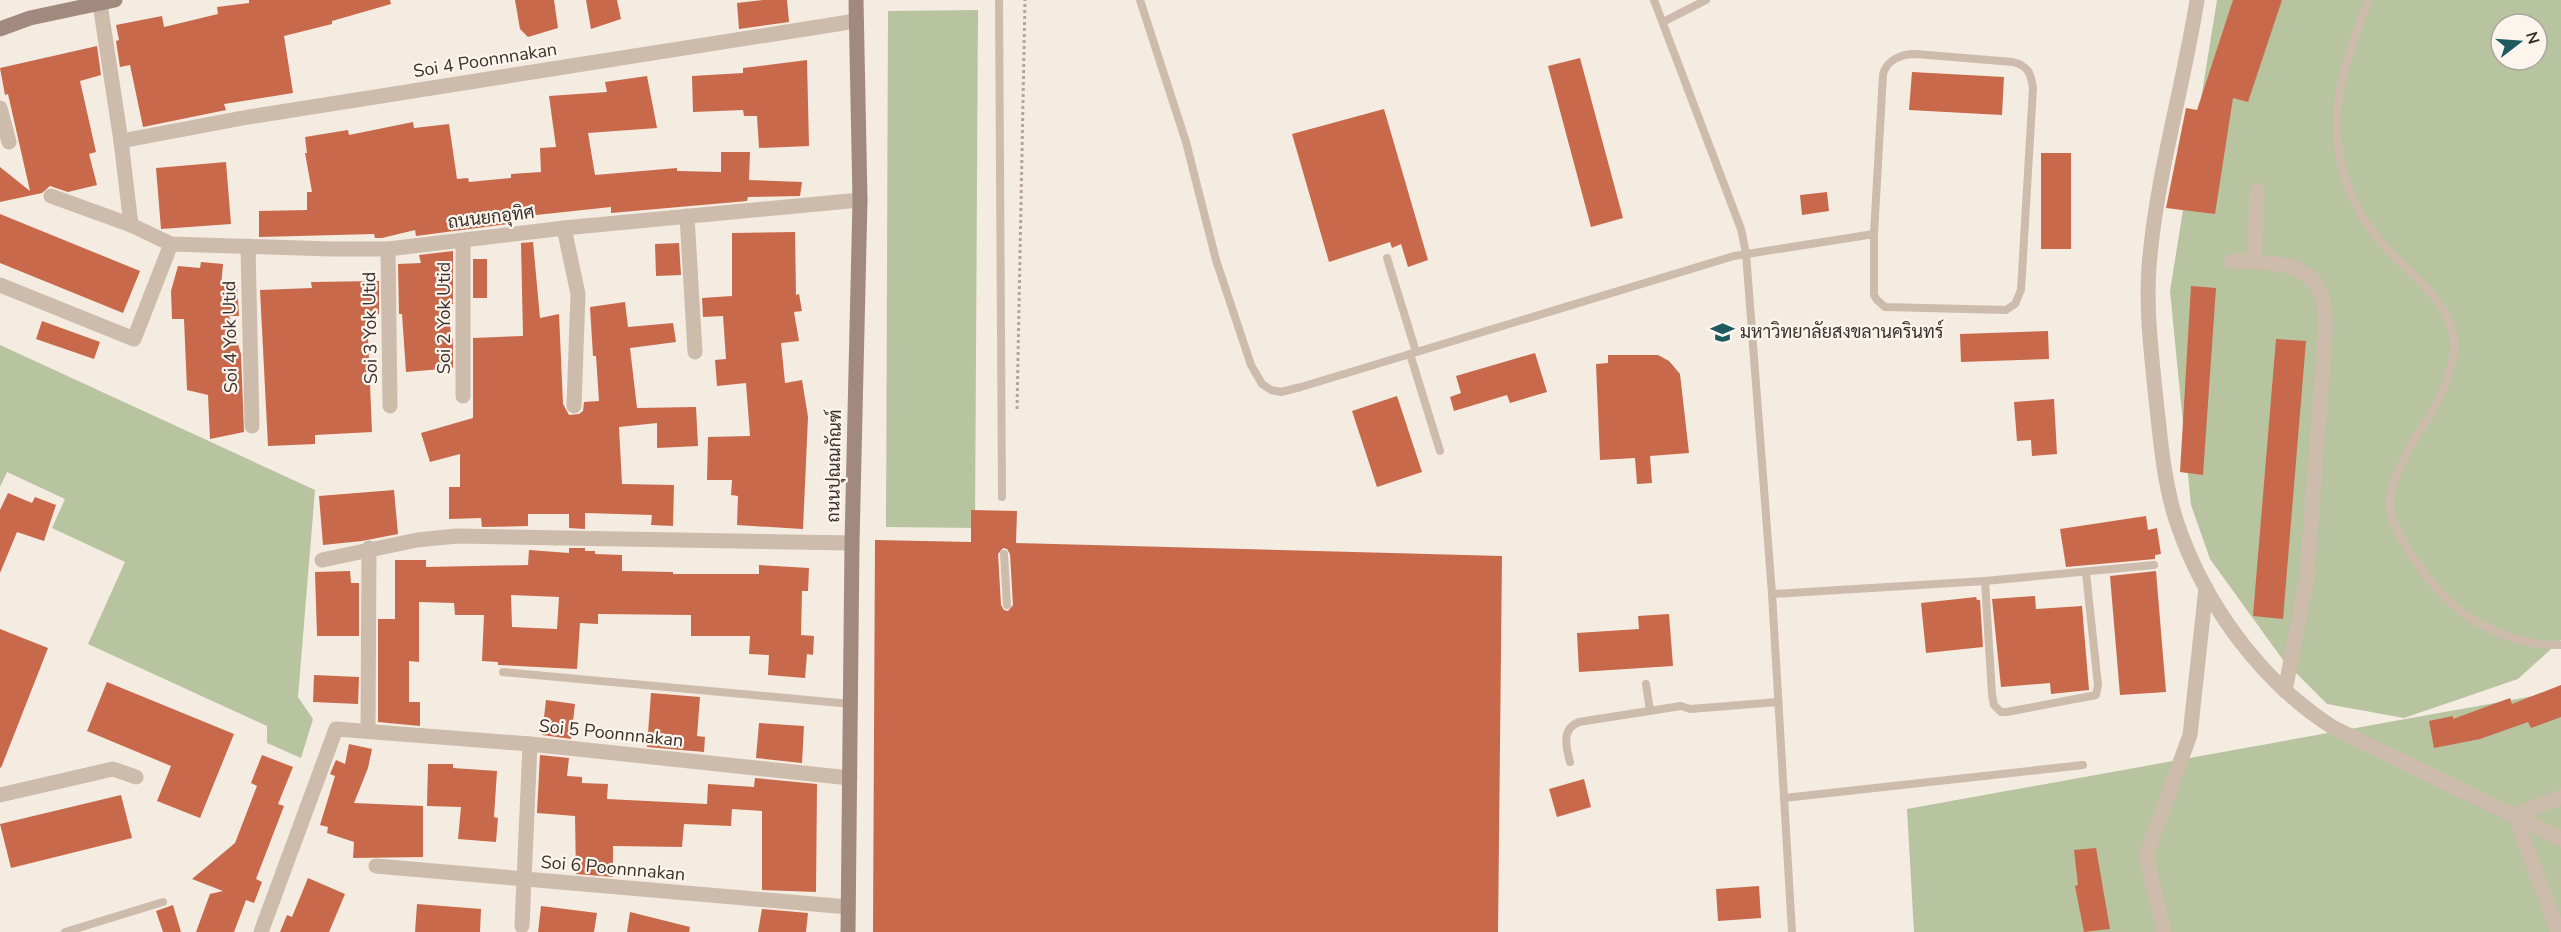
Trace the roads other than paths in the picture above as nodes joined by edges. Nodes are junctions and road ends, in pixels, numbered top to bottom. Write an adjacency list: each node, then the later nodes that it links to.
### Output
1 (115, 0): 9 (street)
2 (856, 0): 10 (street, ถนนปุณณกัณฑ์)
3 (999, 0): 39 (lane)
4 (1140, 0): 33 (lane)
5 (1654, 0): 11 (lane)
6 (1706, 0): 11 (lane)
7 (2197, 0): 47 (street)
8 (2367, 0): 50 (lane)
9 (100, 4): 12 (street); 14 (street)
10 (856, 21): 14 (street, Soi 4 Poonnnakan); 18 (street, ถนนปุณณกัณฑ์)
11 (1662, 22): 27 (lane)
12 (1, 25)
13 (0, 108): 15 (street)
14 (121, 141): 20 (street)
15 (9, 142)
16 (2257, 190): 30 (street)
17 (51, 196): 20 (street, ถนนยกอุทิศ)
18 (860, 200): 19 (street, ถนนยกอุทิศ); 40 (street, ถนนปุณณกัณฑ์)
19 (687, 216): 21 (street, ถนนยกอุทิศ); 32 (street)
20 (131, 225): 24 (street, ถนนยกอุทิศ)
21 (564, 228): 23 (street, ถนนยกอุทิศ); 36 (street)
22 (1874, 234): 22 (lane); 27 (lane)
23 (463, 241): 26 (street, ถนนยกอุทิศ); 34 (street, Soi 2 Yok Utid)
24 (171, 244): 25 (street, ถนนยกอุทิศ); 31 (street)
25 (248, 246): 26 (street, ถนนยกอุทิศ); 37 (street, Soi 4 Yok Utid)
26 (388, 249): 35 (street, Soi 3 Yok Utid)
27 (1746, 253): 33 (lane); 48 (lane)
28 (1387, 258): 33 (lane)
29 (2232, 261): 30 (street)
30 (2254, 262): 53 (street)
31 (0, 285)
32 (696, 352)
33 (1413, 353): 38 (lane)
34 (463, 396)
35 (390, 406)
36 (574, 406)
37 (252, 426)
38 (1440, 451)
39 (1002, 497)
40 (852, 543): 41 (street); 55 (street, ถนนปุณณกัณฑ์)
41 (369, 548): 43 (street); 57 (street)
42 (1004, 554): 49 (lane)
43 (322, 560)
44 (2154, 565): 45 (lane)
45 (2086, 573): 46 (lane); 46 (lane)
46 (1985, 581): 48 (lane)
47 (2206, 588): 53 (street); 77 (street)
48 (1772, 594): 54 (lane)
49 (1007, 605)
50 (2561, 645)
51 (503, 672): 55 (lane)
52 (1646, 684): 56 (lane)
53 (2284, 691): 66 (street)
54 (1778, 702): 56 (lane); 65 (lane)
55 (851, 704): 62 (street, ถนนปุณณกัณฑ์)
56 (1650, 711): 59 (lane)
57 (368, 731): 58 (street, Soi 5 Poonnnakan); 74 (street, Soi 5 Poonnnakan)
58 (530, 744): 62 (street, Soi 5 Poonnnakan); 69 (street)
59 (1570, 762)
60 (2083, 765): 65 (lane)
61 (136, 777): 63 (street)
62 (850, 778): 71 (street, ถนนปุณณกัณฑ์)
63 (0, 795)
64 (2561, 797): 66 (street)
65 (1784, 798): 76 (lane)
66 (2514, 815): 67 (street); 78 (street)
67 (2561, 839)
68 (376, 866): 69 (street, Soi 6 Poonnnakan)
69 (522, 880): 71 (street, Soi 6 Poonnnakan); 72 (street)
70 (163, 902): 73 (lane)
71 (848, 907): 75 (street, ถนนปุณณกัณฑ์)
72 (522, 926)
73 (65, 932)
74 (261, 932)
75 (848, 932)
76 (1792, 932)
77 (2164, 932)
78 (2558, 932)

